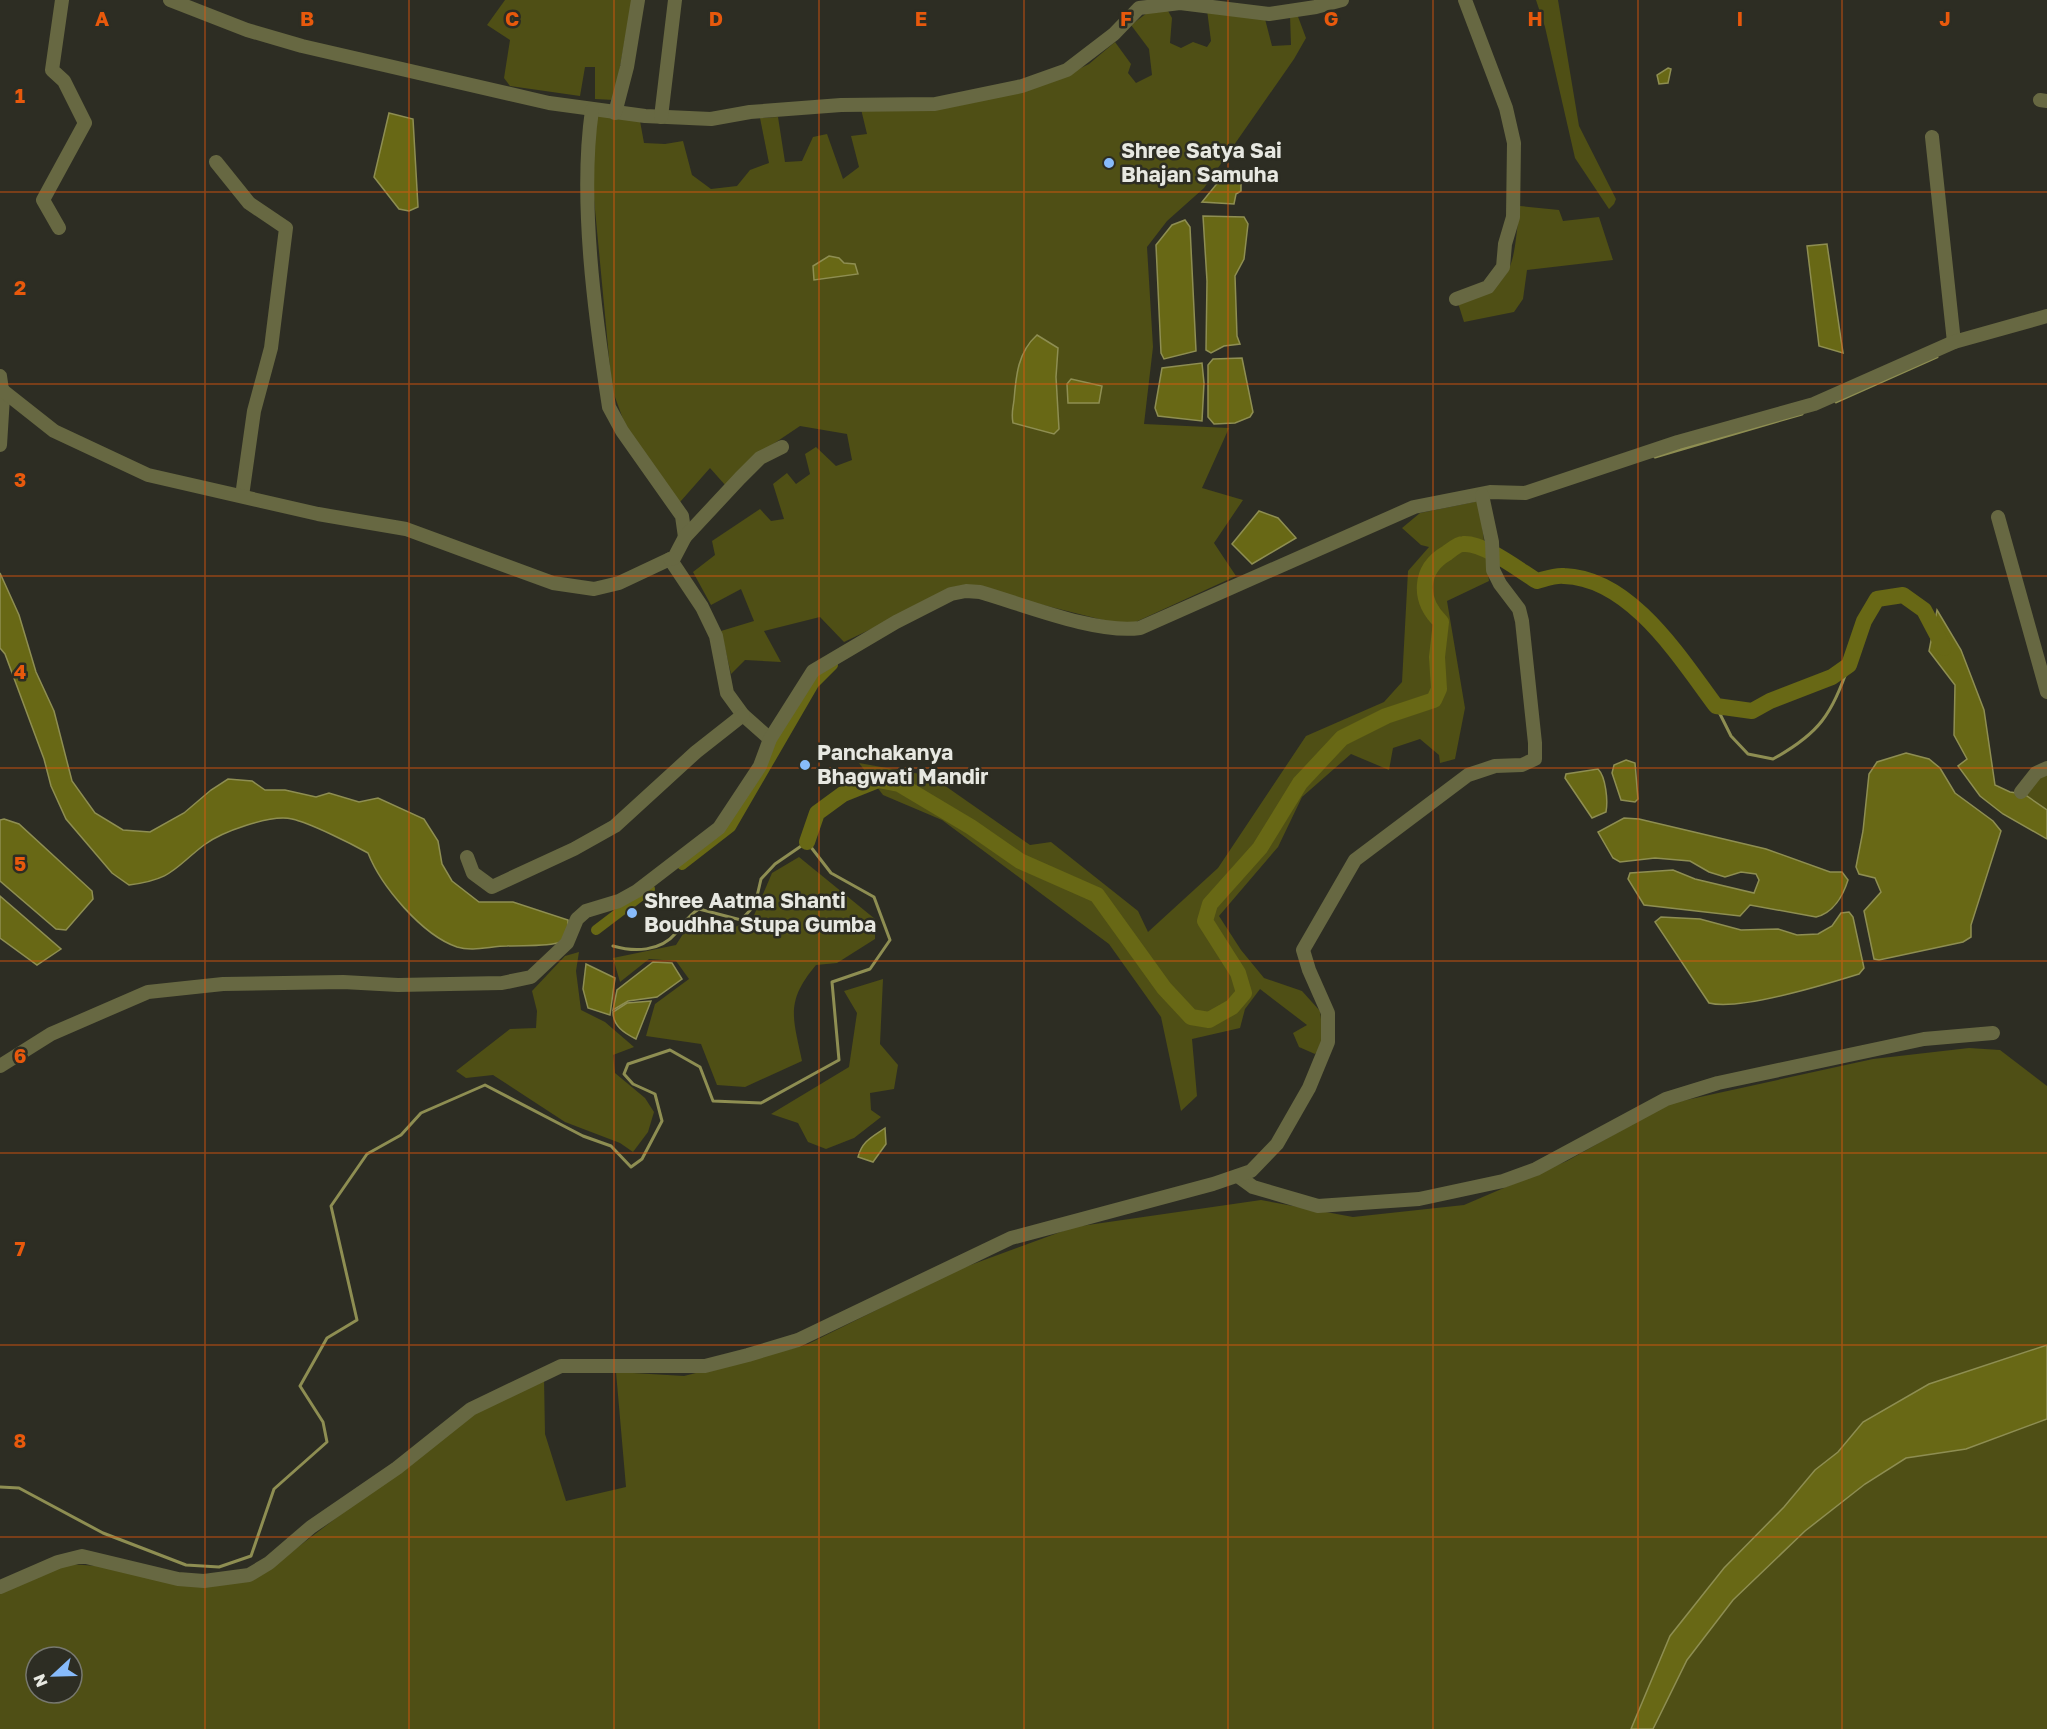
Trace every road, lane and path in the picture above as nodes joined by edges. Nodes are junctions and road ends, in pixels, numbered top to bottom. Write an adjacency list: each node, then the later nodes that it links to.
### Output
1 (62, 0): 12 (street)
2 (170, 0): 7 (street)
3 (638, 0): 8 (street)
4 (675, 0): 9 (street)
5 (1342, 0): 9 (street)
6 (1465, 0): 13 (street)
7 (592, 110): 8 (street); 22 (street)
8 (615, 112): 9 (street)
9 (661, 117)
10 (1932, 137): 15 (street)
11 (216, 162): 20 (street)
12 (59, 228)
13 (1456, 299)
14 (2047, 316): 15 (street)
15 (1954, 342): 19 (street)
16 (1, 383): 17 (street); 20 (street)
17 (0, 445)
18 (782, 447): 22 (street)
19 (1482, 495): 26 (street); 32 (street)
20 (242, 496): 23 (street)
21 (1998, 517): 24 (street)
22 (685, 537): 23 (street)
23 (670, 559): 25 (street)
24 (2047, 692)
25 (743, 715): 26 (street); 29 (street)
26 (770, 739): 31 (street)
27 (2047, 768): 28 (street)
28 (2021, 792)
29 (467, 857)
30 (1993, 1033): 32 (street)
31 (0, 1066)
32 (1238, 1176): 33 (street)
33 (0, 1587)

